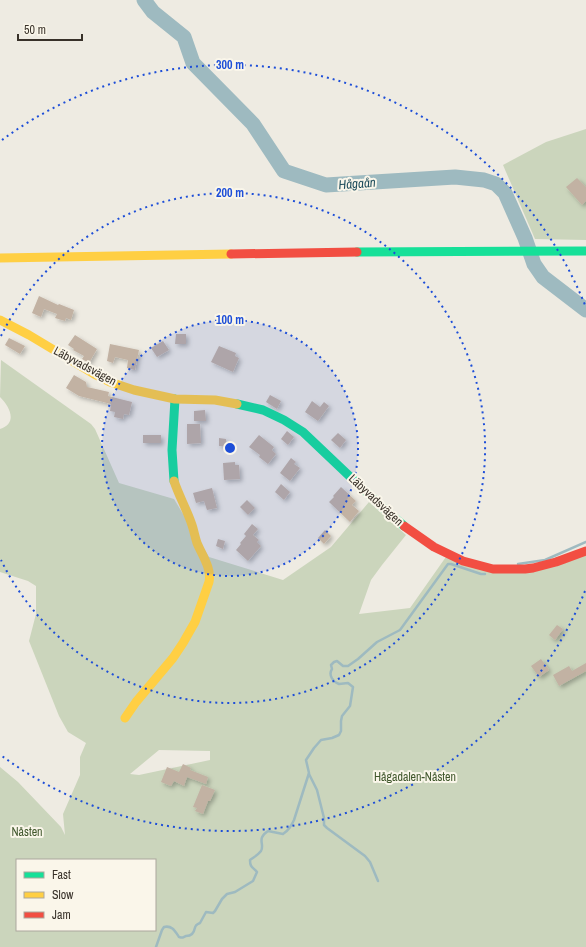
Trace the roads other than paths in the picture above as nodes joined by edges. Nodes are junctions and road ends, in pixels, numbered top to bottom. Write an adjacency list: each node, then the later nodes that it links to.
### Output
1 (586, 251): 2 (street)
2 (0, 258)
3 (0, 320): 4 (street, Läbyvadsvägen)
4 (176, 399): 5 (street, Läbyvadsvägen); 6 (street)
5 (586, 551)
6 (125, 718)

